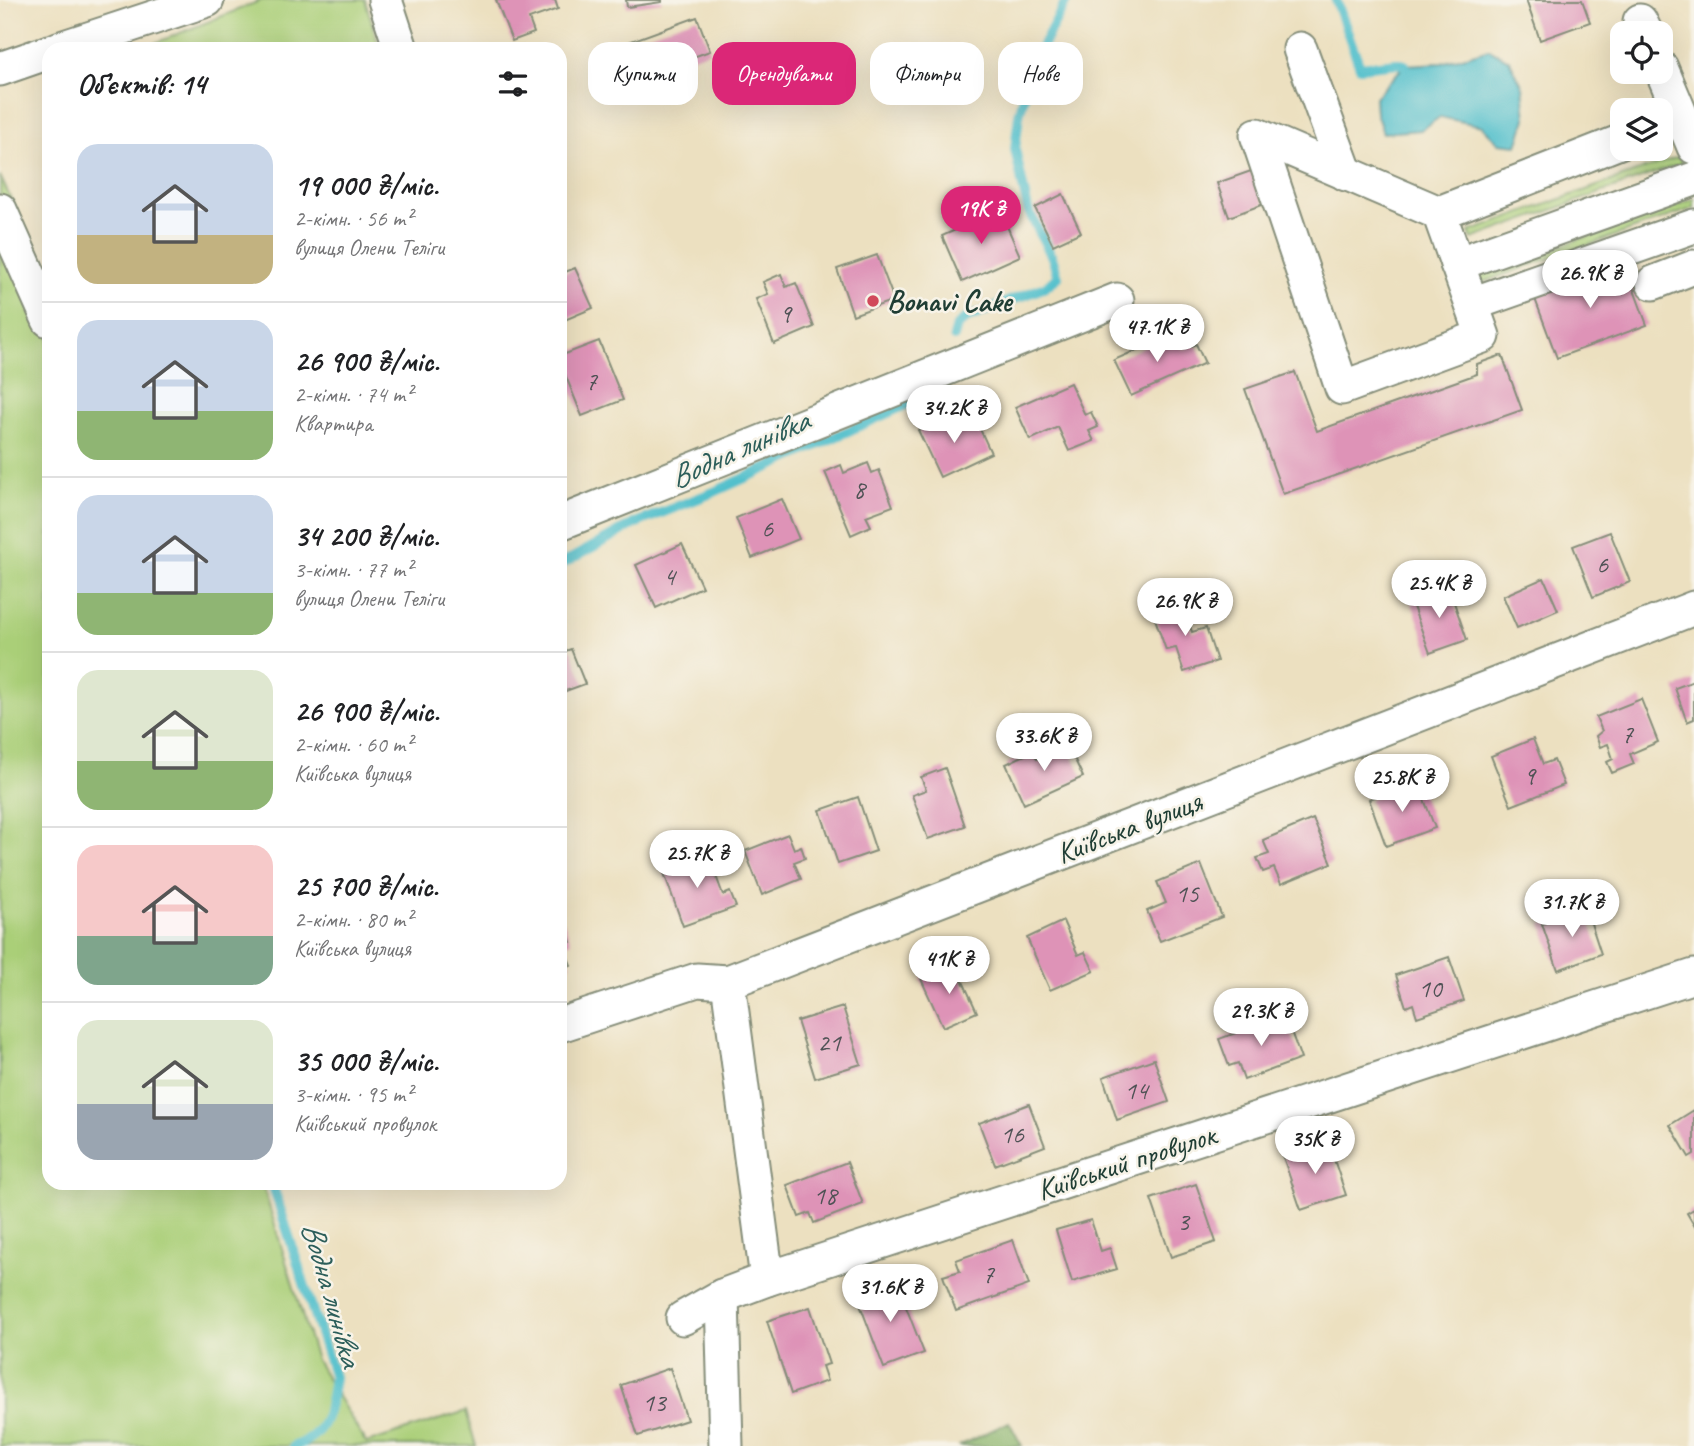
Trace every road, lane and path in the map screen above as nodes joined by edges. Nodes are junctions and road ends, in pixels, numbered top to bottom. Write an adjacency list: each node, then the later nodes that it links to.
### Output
1 (207, 0): 3 (street)
2 (385, 0): 4 (street)
3 (79, 42)
4 (399, 42)
5 (1300, 49): 11 (street)
6 (42, 54): 7 (street)
7 (0, 69)
8 (1666, 84): 9 (street)
9 (1679, 130)
10 (1610, 146): 14 (street)
11 (1346, 174): 14 (street); 21 (street)
12 (1694, 178): 16 (street)
13 (0, 210): 20 (street)
14 (1439, 213): 16 (street)
15 (1694, 226): 21 (street)
16 (1457, 264): 21 (street)
17 (1694, 267): 18 (street)
18 (1653, 283)
19 (1117, 300): 22 (street)
20 (42, 304)
21 (1472, 304)
22 (567, 520)
23 (1694, 608): 25 (street, Київська вулиця)
24 (1694, 976): 27 (street, Київський провулок)
25 (729, 982): 26 (street, Київська вулиця); 27 (street)
26 (567, 1023)
27 (767, 1279): 28 (street, Київський провулок)
28 (722, 1296): 29 (street, Київський провулок); 30 (street)
29 (683, 1318)
30 (726, 1446)

